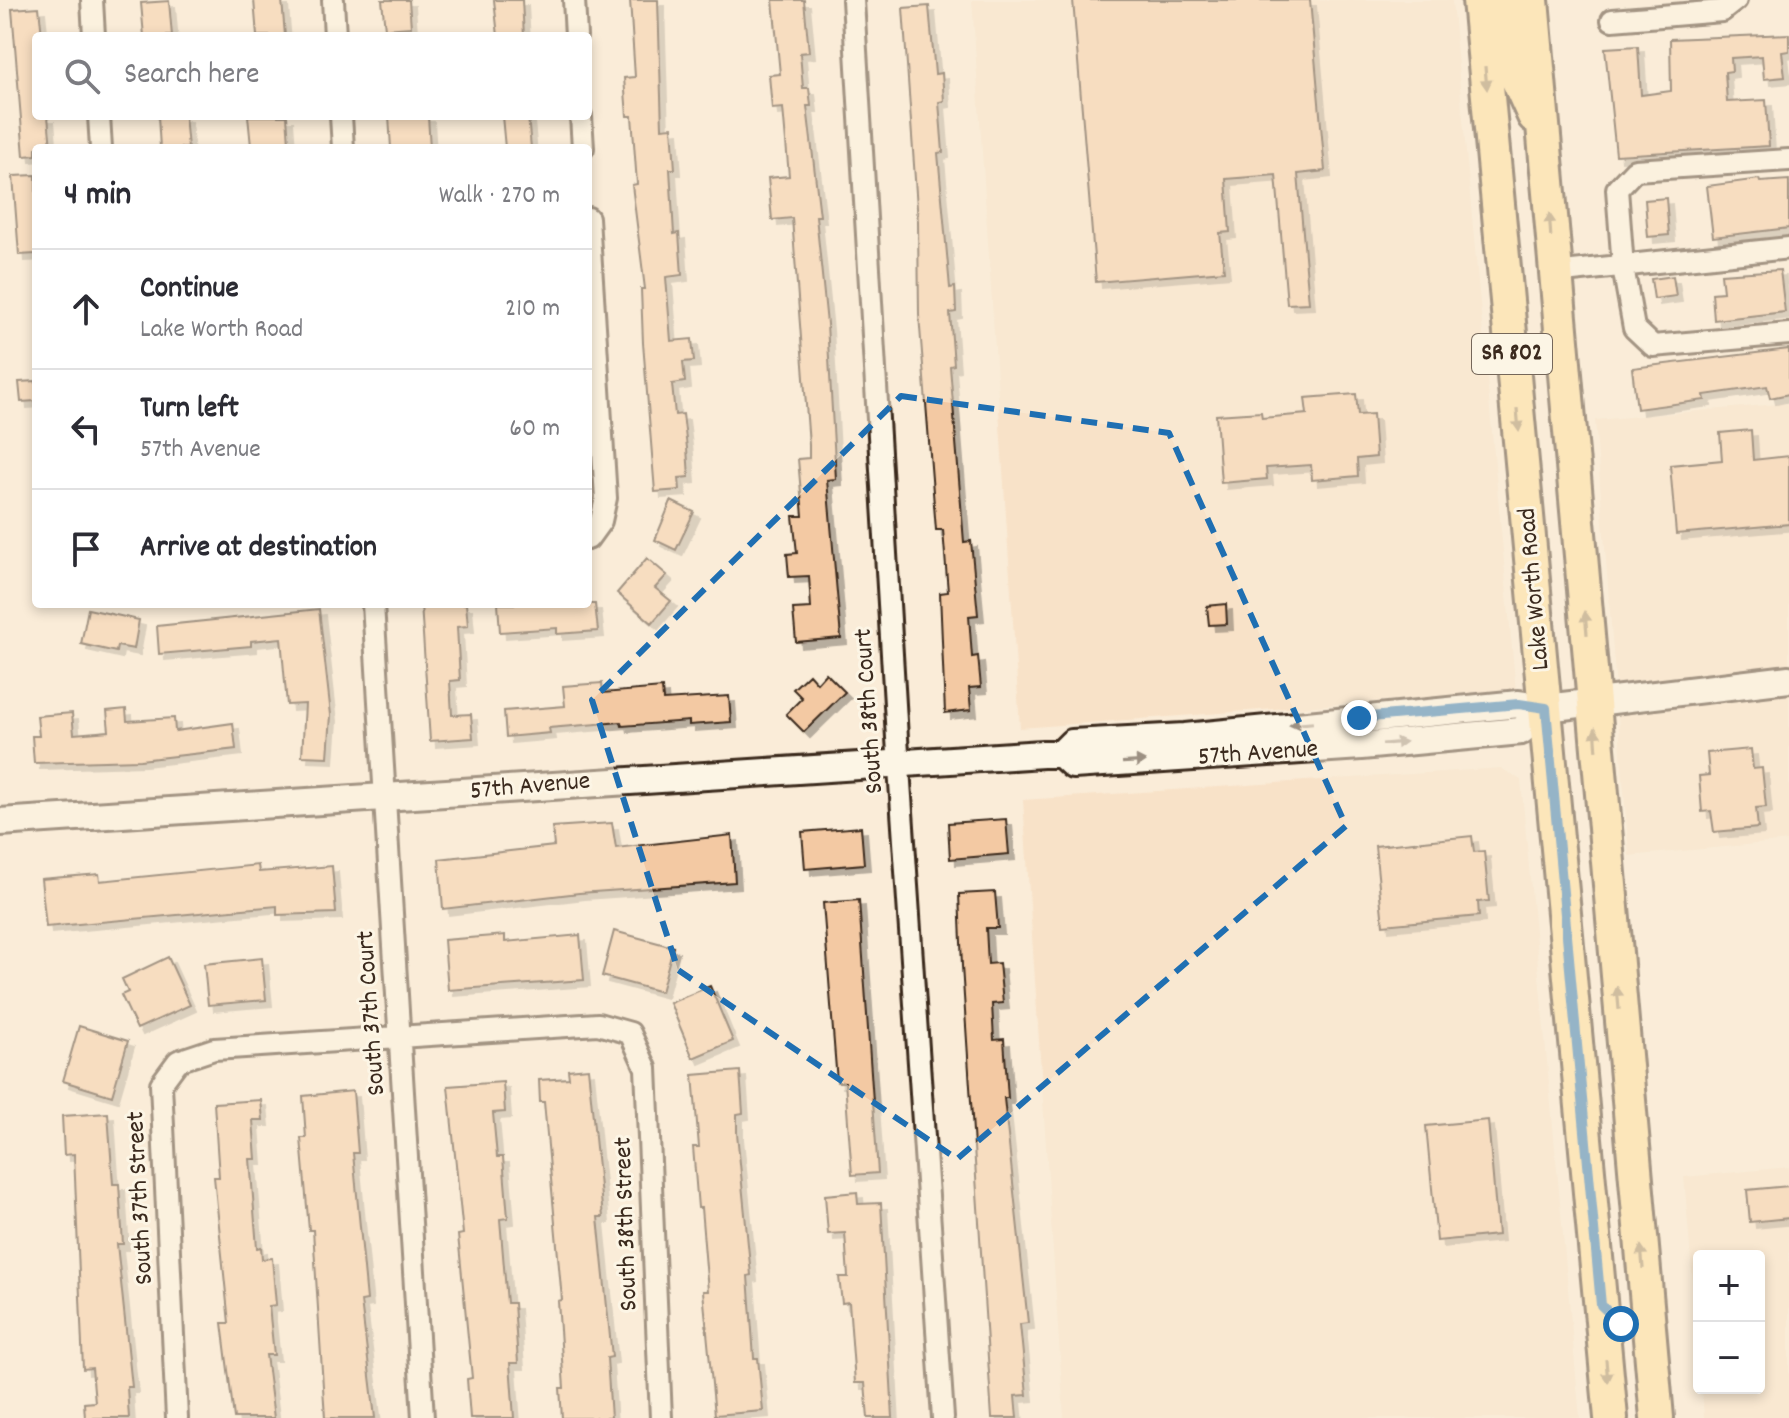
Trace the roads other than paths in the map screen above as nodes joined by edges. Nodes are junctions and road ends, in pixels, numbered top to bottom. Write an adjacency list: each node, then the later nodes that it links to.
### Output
1 (92, 0): 10 (street)
2 (333, 0): 11 (street)
3 (574, 0): 12 (street)
4 (853, 0): 31 (street, South 38th Court)
5 (1479, 0): 30 (main road, Lake Worth Road / SR 802, one-way to 30)
6 (1508, 0): 16 (main road)
7 (1532, 0): 16 (main road, Lake Worth Road / SR 802)
8 (1736, 0): 9 (street)
9 (1612, 20)
10 (94, 32)
11 (335, 32)
12 (576, 32)
13 (99, 120): 17 (street)
14 (341, 120): 18 (street)
15 (581, 120): 19 (street)
16 (1543, 137): 23 (main road, Lake Worth Road / SR 802, one-way to 16)
17 (101, 144)
18 (343, 144)
19 (583, 144)
20 (1789, 160): 22 (street)
21 (1789, 248): 22 (street)
22 (1623, 267): 23 (street); 25 (street)
23 (1554, 273): 29 (main road, Lake Worth Road / SR 802, one-way to 23)
24 (592, 280): 26 (street)
25 (1789, 334)
26 (592, 533)
27 (373, 608): 32 (street, South 37th Court)
28 (1789, 679): 29 (street, 57th Avenue)
29 (1593, 701): 30 (street, 57th Avenue); 38 (main road, Lake Worth Road / SR 802, one-way to 29)
30 (1546, 708): 31 (street, 57th Avenue); 36 (main road, Lake Worth Road / SR 802)
31 (899, 763): 32 (street, 57th Avenue); 42 (street, South 38th Court)
32 (384, 799): 33 (street, 57th Avenue); 35 (street, South 37th Court)
33 (0, 822)
34 (630, 1033): 35 (street, South 37th Street); 41 (street, South 38th Street)
35 (400, 1038): 39 (street, South 37th Street); 40 (street, South 37th Court)
36 (1580, 1080): 37 (main road, Lake Worth Road / SR 802); 38 (main road)
37 (1601, 1305): 43 (main road, Lake Worth Road / SR 802, one-way to 43); 44 (main road)
38 (1646, 1305): 45 (main road, Lake Worth Road / SR 802)
39 (177, 1418)
40 (423, 1418)
41 (661, 1418)
42 (943, 1418)
43 (1611, 1418)
44 (1639, 1418)
45 (1657, 1418)

